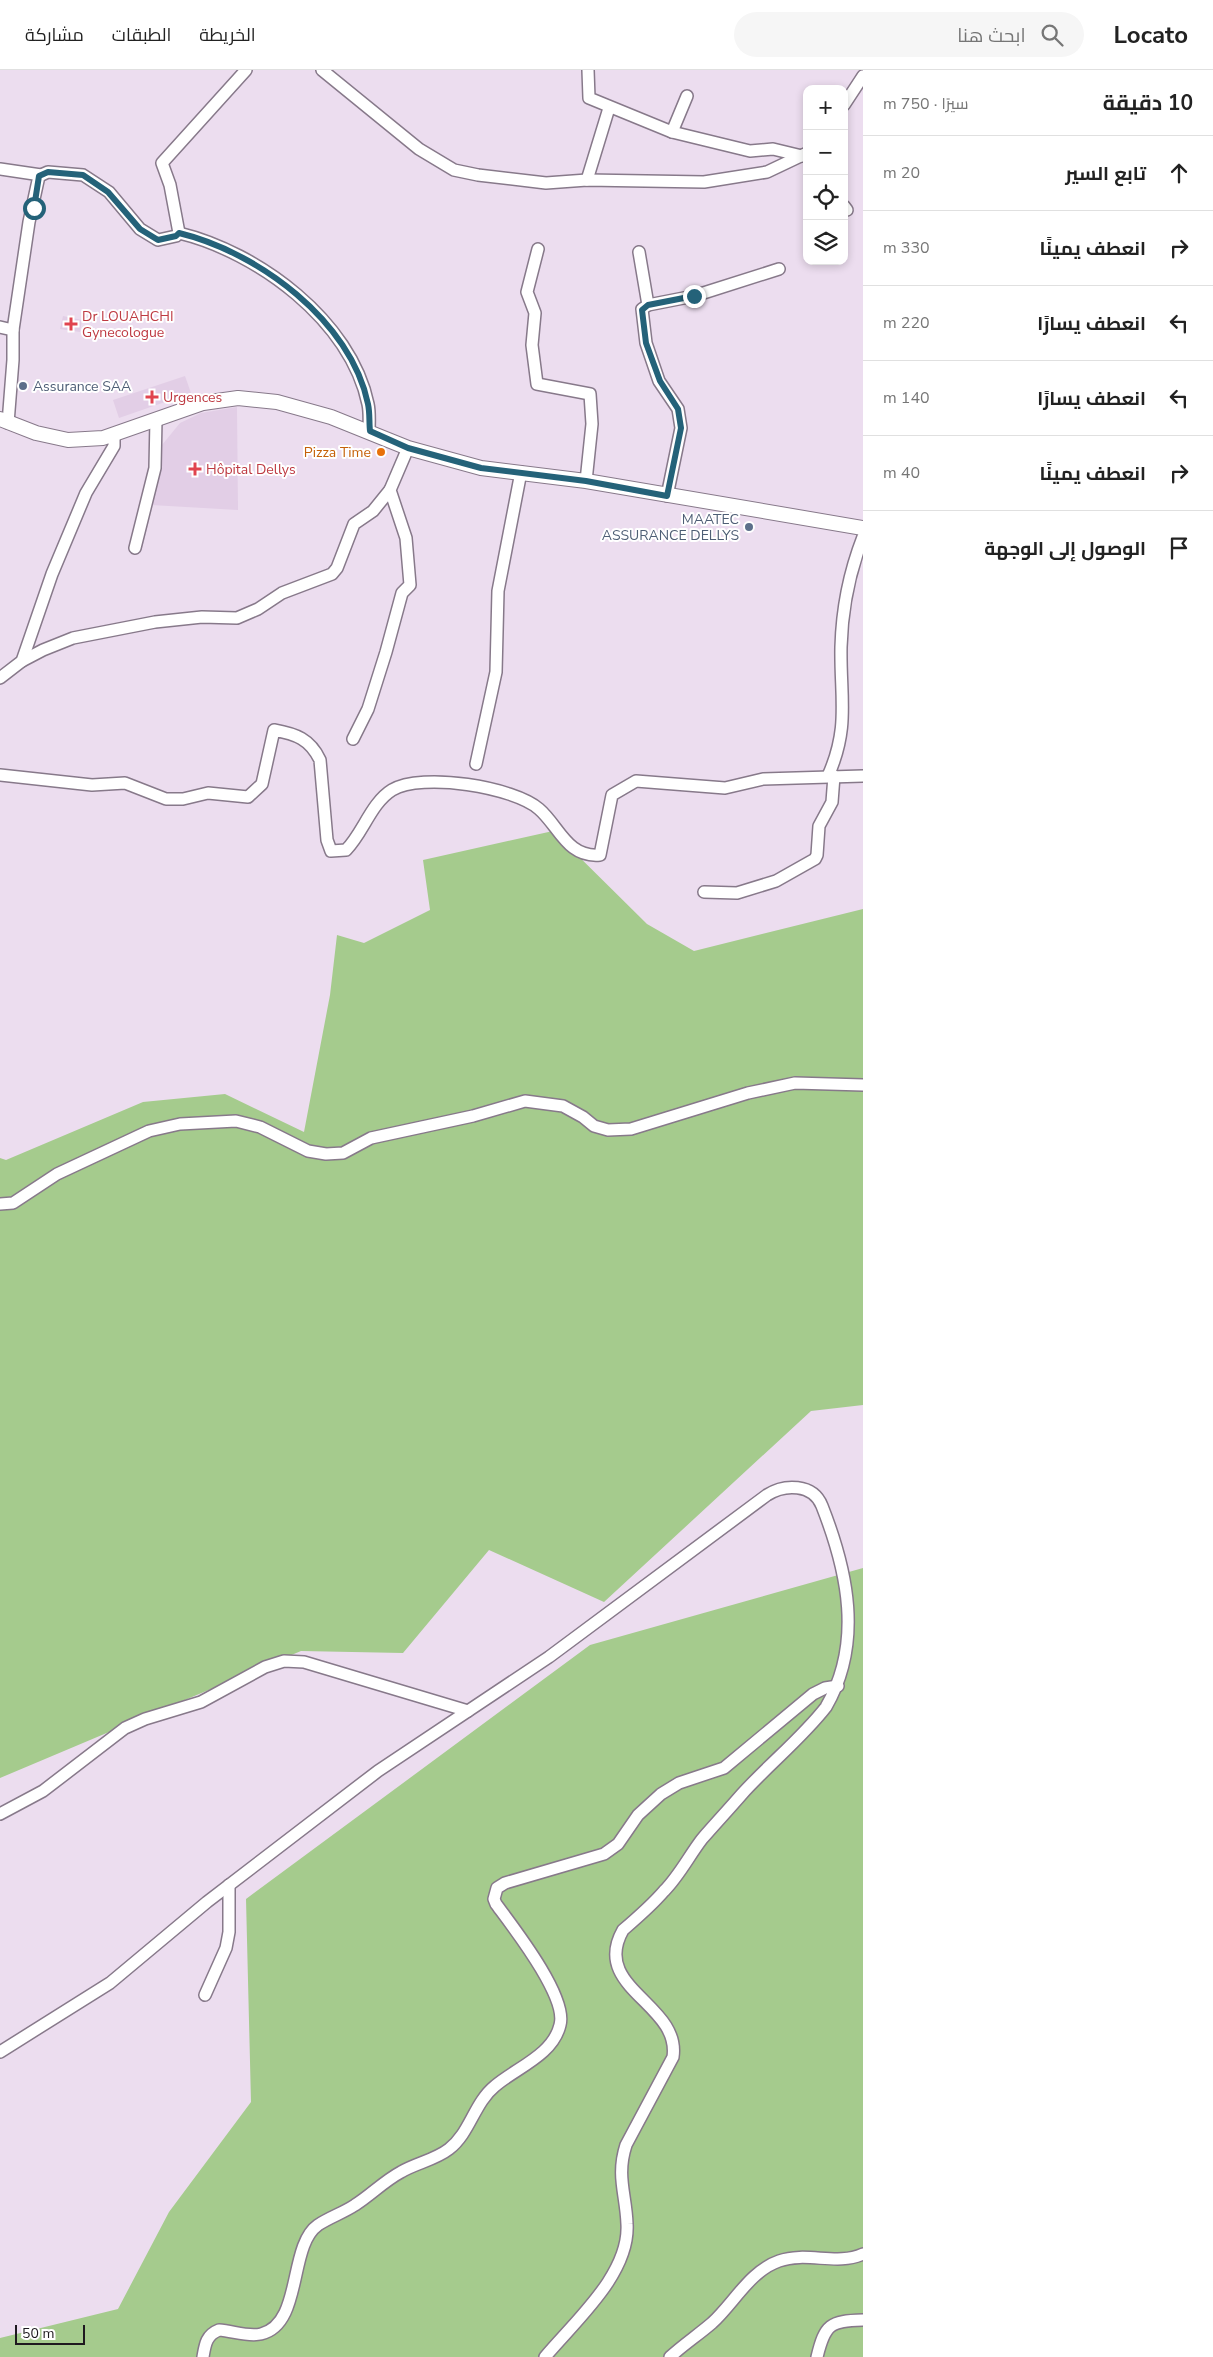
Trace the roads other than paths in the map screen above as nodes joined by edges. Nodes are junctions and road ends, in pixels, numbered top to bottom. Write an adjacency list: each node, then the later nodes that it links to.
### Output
1 (246, 70): 14 (street)
2 (322, 70): 13 (street)
3 (588, 70): 7 (street)
4 (863, 76): 6 (street)
5 (688, 96): 8 (street)
6 (848, 99)
7 (609, 108): 8 (street); 13 (street)
8 (672, 132): 10 (street)
9 (803, 154): 13 (street)
10 (803, 154)
11 (0, 169): 12 (street)
12 (41, 175): 14 (street); 20 (street)
13 (587, 180)
14 (179, 233): 23 (street)
15 (538, 249): 27 (street)
16 (639, 252): 18 (street)
17 (779, 269): 18 (street)
18 (648, 305): 29 (street)
19 (0, 327): 20 (street)
20 (13, 330): 22 (street)
21 (156, 418): 23 (main road); 24 (main road); 32 (street)
22 (4, 421): 24 (main road)
23 (370, 431): 25 (main road)
24 (114, 435): 33 (street)
25 (408, 448): 26 (main road); 28 (street)
26 (522, 472): 27 (main road); 36 (street)
27 (586, 481): 29 (main road)
28 (390, 490): 33 (street); 35 (street)
29 (667, 496): 30 (main road)
30 (863, 528)
31 (863, 537): 38 (street)
32 (135, 548)
33 (22, 661): 34 (street)
34 (0, 678)
35 (354, 739)
36 (476, 764)
37 (0, 775): 38 (street)
38 (831, 776): 39 (street); 40 (street)
39 (863, 776)
40 (704, 892)
41 (863, 1085): 42 (street)
42 (0, 1204)
43 (838, 1686): 44 (street); 51 (street); 52 (street)
44 (468, 1711): 45 (street); 46 (street)
45 (0, 1814)
46 (229, 1885): 47 (street); 48 (street)
47 (205, 1995)
48 (0, 2052)
49 (863, 2254): 53 (street)
50 (863, 2320): 54 (street)
51 (203, 2357)
52 (545, 2357)
53 (670, 2357)
54 (817, 2357)

